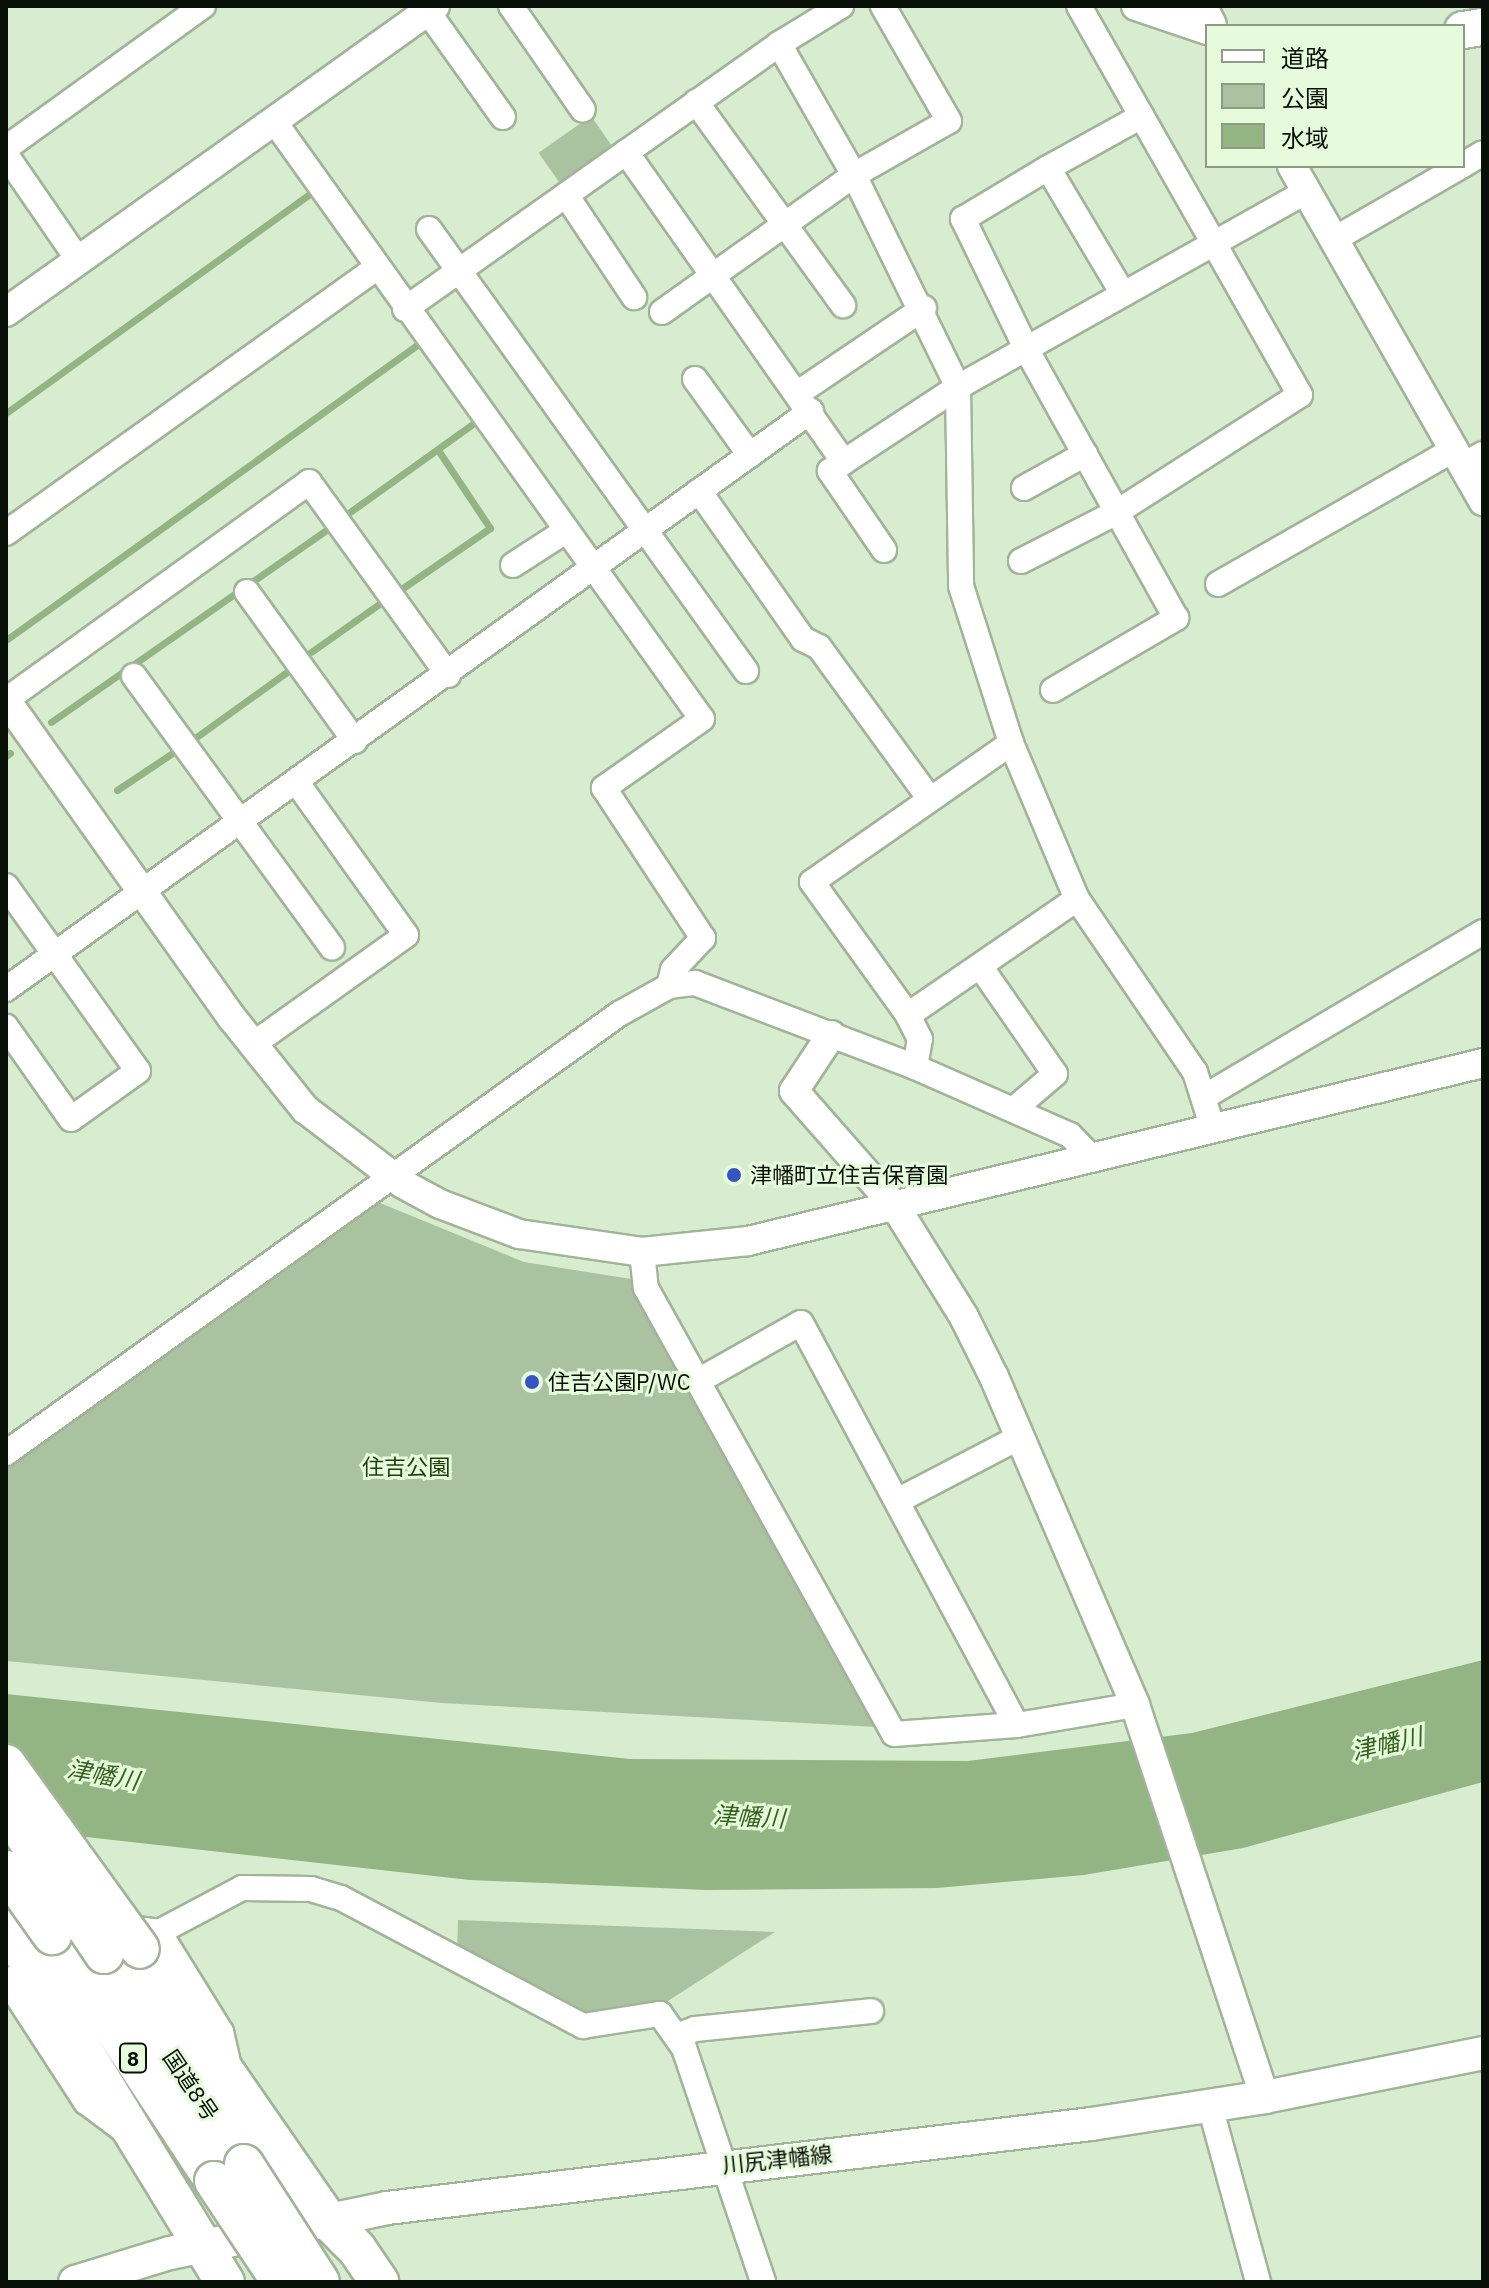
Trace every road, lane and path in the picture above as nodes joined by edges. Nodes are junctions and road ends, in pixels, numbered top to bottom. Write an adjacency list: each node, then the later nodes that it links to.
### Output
1 (203, 6): 15 (street)
2 (511, 6): 11 (street)
3 (841, 6): 9 (street)
4 (883, 6): 23 (street)
5 (1079, 6): 12 (street)
6 (1136, 6): 8 (street)
7 (432, 9): 13 (street); 14 (street)
8 (1205, 27)
9 (779, 44): 10 (street); 23 (street)
10 (696, 102): 16 (street); 26 (street)
11 (583, 110)
12 (1142, 116): 20 (street); 29 (street)
13 (503, 117)
14 (274, 121): 30 (street); 31 (street)
15 (6, 148)
16 (626, 152): 25 (street); 33 (street)
17 (1483, 153): 19 (street)
18 (6, 155): 30 (street)
19 (1465, 164)
20 (1048, 168): 34 (street); 41 (street)
21 (1293, 168): 24 (street)
22 (1459, 168): 28 (street)
23 (854, 175): 26 (street); 37 (street)
24 (1307, 191): 28 (street); 29 (street)
25 (566, 195): 32 (street); 35 (street)
26 (784, 226): 33 (street); 36 (street)
27 (429, 229): 32 (street)
28 (1333, 240): 47 (street)
29 (1215, 243): 34 (street); 52 (street)
30 (79, 261): 39 (street)
31 (376, 268): 38 (street); 55 (street)
32 (459, 270): 38 (street); 53 (street)
33 (715, 273): 40 (street); 44 (street)
34 (1123, 294): 41 (street)
35 (634, 297)
36 (843, 305)
37 (924, 308): 43 (street); 44 (street)
38 (405, 309): 54 (street)
39 (6, 312)
40 (662, 312)
41 (1026, 348): 43 (street); 45 (street)
42 (695, 379): 46 (street)
43 (958, 387): 48 (street); 68 (street)
44 (804, 402): 46 (street); 48 (street)
45 (1085, 454): 49 (street); 52 (street)
46 (750, 455): 50 (street)
47 (1466, 457): 51 (street); 60 (street)
48 (844, 462): 56 (street)
49 (1024, 488)
50 (699, 491): 53 (street); 70 (street)
51 (1483, 501)
52 (1117, 512): 57 (street); 65 (street)
53 (646, 529): 59 (street); 62 (street)
54 (564, 532): 58 (street); 59 (street)
55 (6, 533)
56 (884, 550)
57 (1021, 561)
58 (513, 565)
59 (591, 568): 63 (street); 79 (street)
60 (1218, 584)
61 (247, 592): 67 (street)
62 (746, 671)
63 (448, 675): 66 (street); 67 (street)
64 (134, 676): 71 (street)
65 (1053, 690)
66 (6, 700): 73 (street)
67 (355, 741): 69 (street)
68 (1011, 743): 70 (street); 74 (street)
69 (297, 783): 71 (street); 84 (street)
70 (929, 798): 81 (street)
71 (238, 825): 73 (street); 76 (street)
72 (6, 886): 77 (street)
73 (143, 893): 77 (street); 84 (street)
74 (1077, 899): 78 (street); 87 (street)
75 (1483, 932): 87 (street)
76 (332, 948)
77 (55, 954): 80 (street); 82 (street)
78 (980, 966): 81 (street); 88 (street)
79 (669, 986): 83 (street); 91 (street)
80 (6, 989)
81 (908, 1015): 86 (street)
82 (6, 1027)
83 (831, 1035): 86 (street); 92 (street)
84 (252, 1045): 91 (street)
85 (1483, 1063): 89 (street)
86 (915, 1067): 88 (street)
87 (1204, 1097): 89 (street)
88 (1014, 1109): 90 (street)
89 (1213, 1129): 90 (street)
90 (1092, 1158): 92 (street)
91 (393, 1178): 93 (street); 96 (street)
92 (895, 1206): 93 (street); 95 (street)
93 (642, 1252): 94 (street)
94 (698, 1381): 97 (street); 99 (street)
95 (1020, 1437): 97 (street); 98 (street)
96 (6, 1453)
97 (899, 1500): 99 (street)
98 (1138, 1712): 99 (street); 110 (street)
99 (1017, 1725)
100 (6, 1764): 105 (highway, 国道8号 / 8, bridge)
101 (6, 1808): 105 (highway, 国道8号 / 8, bridge)
102 (6, 1870): 106 (highway, 国道8号 / 8, bridge)
103 (6, 1914): 105 (street)
104 (6, 1925): 106 (highway, 国道8号 / 8)
105 (134, 1945): 108 (street); 113 (highway, 国道8号 / 8); 114 (highway)
106 (28, 1957): 113 (highway, 国道8号 / 8); 115 (highway)
107 (871, 2011): 108 (street)
108 (676, 2036): 112 (street)
109 (1483, 2053): 110 (main road, 川尻津幡線)
110 (1265, 2097): 111 (main road, 川尻津幡線)
111 (1210, 2106): 112 (main road, 川尻津幡線); 122 (street)
112 (726, 2164): 114 (main road, 川尻津幡線); 121 (street)
113 (229, 2172): 118 (highway, 国道8号 / 8, bridge); 119 (highway, 国道8号 / 8, bridge)
114 (327, 2219): 115 (main road, 川尻津幡線); 120 (highway)
115 (204, 2246): 116 (main road, 川尻津幡線); 117 (highway)
116 (75, 2282)
117 (225, 2282)
118 (281, 2282)
119 (320, 2282)
120 (379, 2282)
121 (763, 2282)
122 (1258, 2282)

